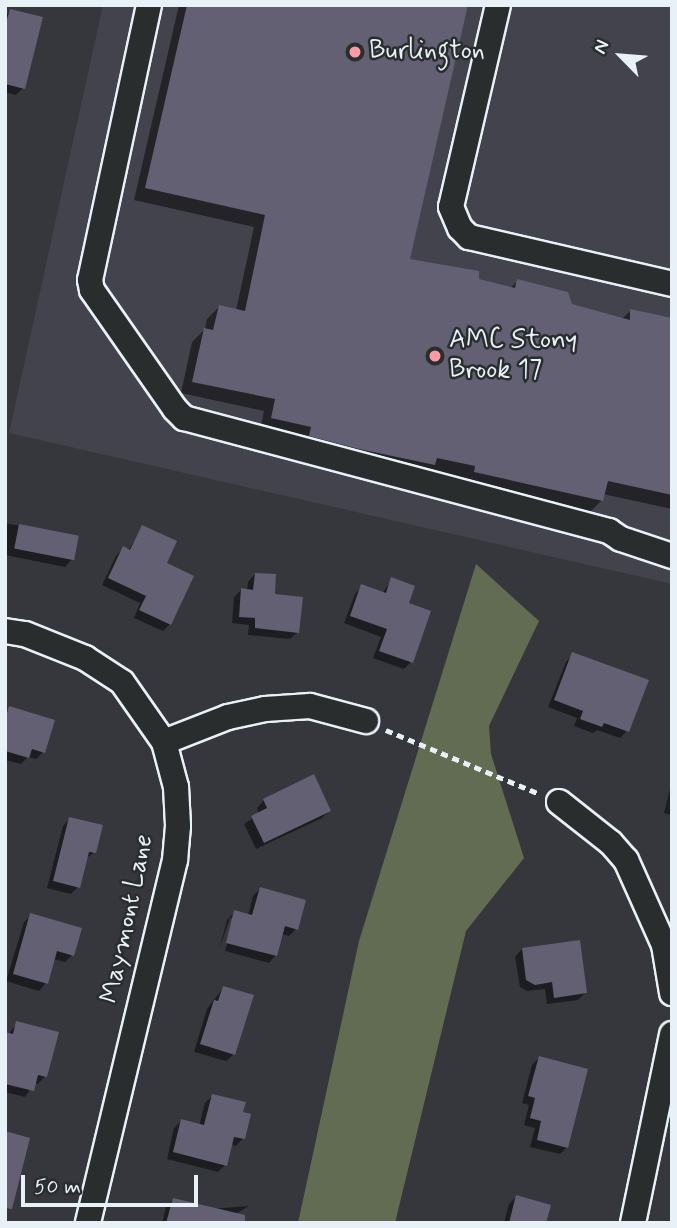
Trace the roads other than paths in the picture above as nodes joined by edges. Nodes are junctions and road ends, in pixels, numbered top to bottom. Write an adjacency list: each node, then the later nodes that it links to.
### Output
1 (149, 5): 4 (street)
2 (498, 5): 3 (street)
3 (672, 284)
4 (672, 556)
5 (5, 631): 7 (street, Maymont Lane)
6 (366, 721): 7 (street)
7 (164, 742): 12 (street, Maymont Lane)
8 (559, 802): 9 (street)
9 (672, 993)
10 (672, 1034): 11 (street)
11 (663, 1131): 13 (street)
12 (88, 1223)
13 (633, 1223)

